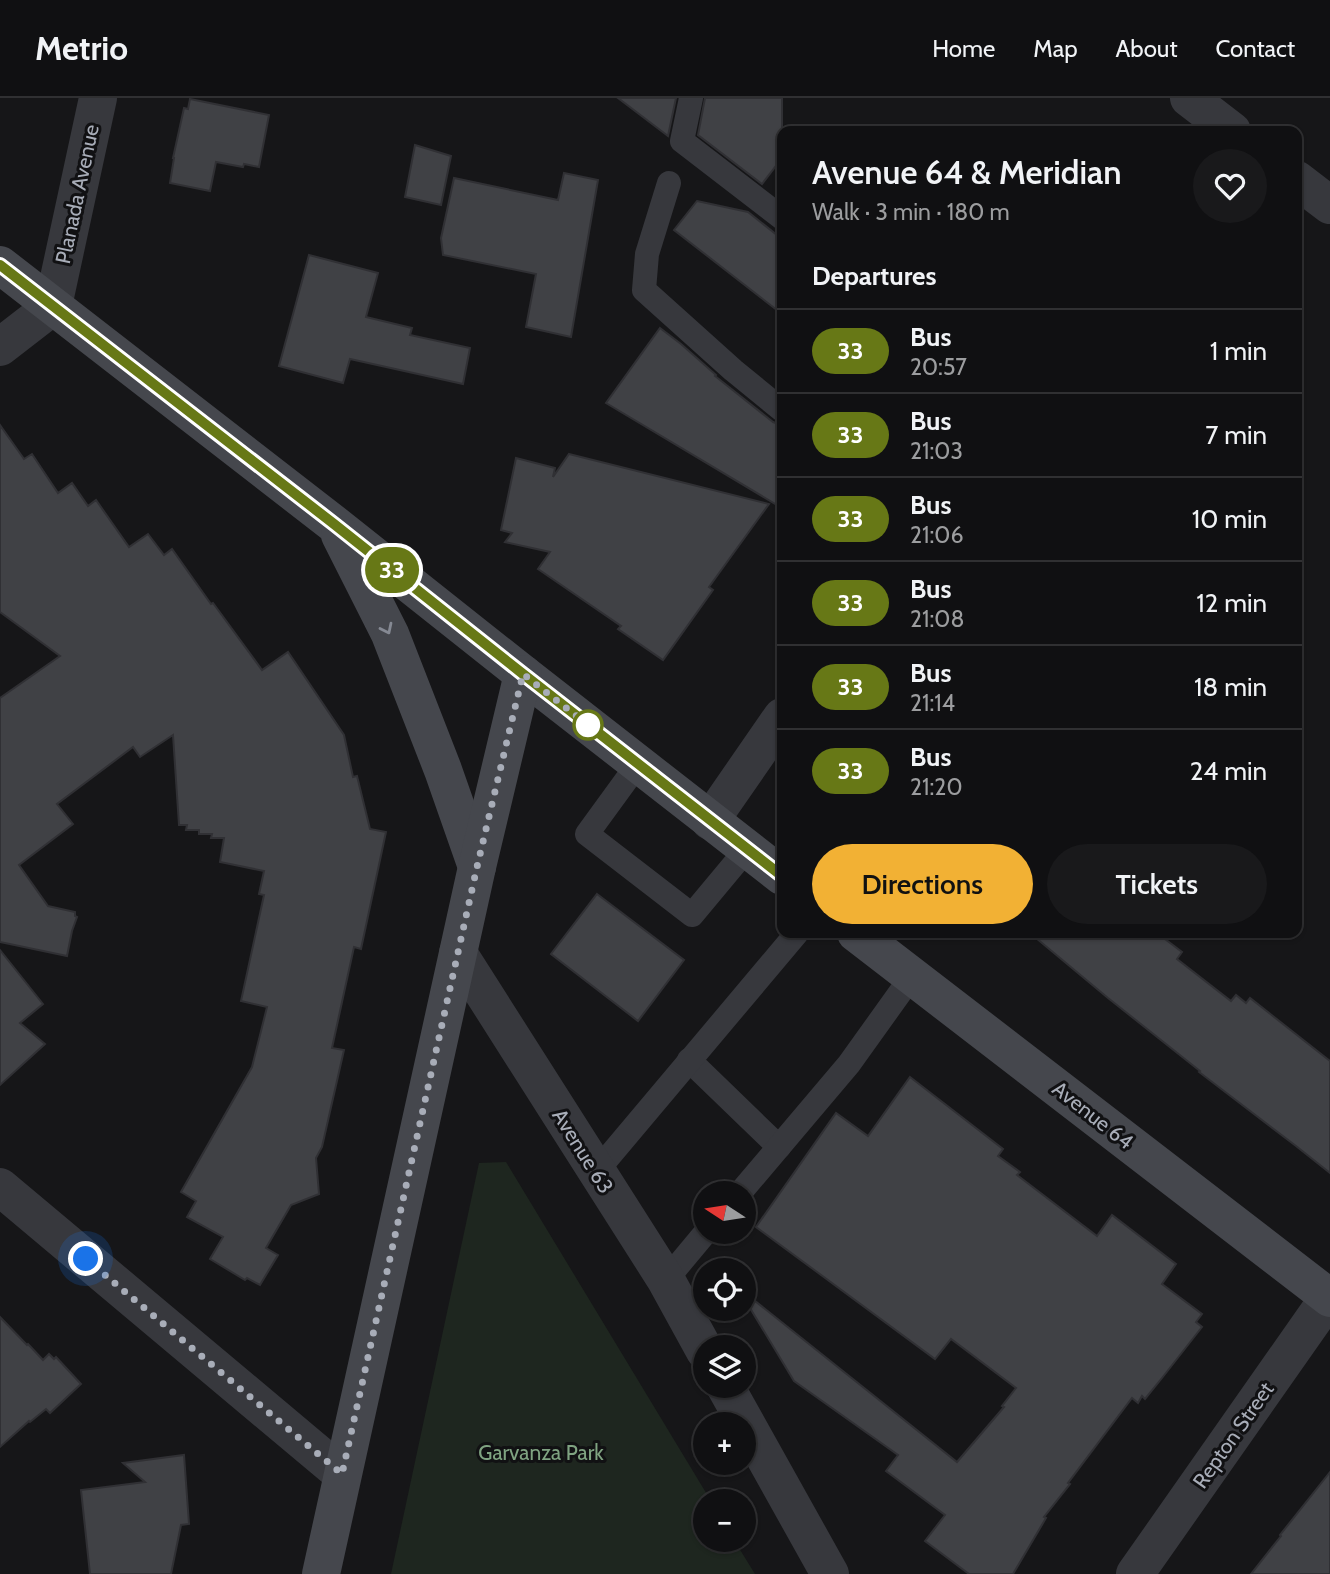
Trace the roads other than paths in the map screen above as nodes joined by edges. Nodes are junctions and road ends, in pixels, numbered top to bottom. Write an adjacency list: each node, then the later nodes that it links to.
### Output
1 (98, 98): 8 (street, Planada Avenue)
2 (691, 98): 6 (lane)
3 (669, 183): 10 (lane)
4 (1302, 184): 5 (street)
5 (1330, 205)
6 (777, 214)
7 (0, 265): 8 (street)
8 (52, 306): 9 (street); 11 (street)
9 (0, 347)
10 (777, 406)
11 (334, 524): 12 (street); 17 (street, one-way to 17)
12 (523, 674): 14 (street); 17 (street)
13 (777, 724): 15 (street)
14 (638, 764): 15 (street); 16 (lane)
15 (710, 821): 16 (street)
16 (747, 849): 18 (street)
17 (477, 867): 21 (street)
18 (777, 872)
19 (793, 938): 23 (lane)
20 (863, 938): 22 (street, Avenue 64)
21 (458, 953): 25 (street, Avenue 63); 33 (street)
22 (912, 976): 24 (lane); 30 (street, Avenue 64)
23 (689, 1060): 24 (lane); 25 (lane)
24 (779, 1147): 26 (lane)
25 (596, 1172): 29 (street, Avenue 63)
26 (750, 1181)
27 (0, 1187): 33 (street)
28 (696, 1244): 29 (lane)
29 (666, 1280): 31 (street, Avenue 63)
30 (1330, 1297): 36 (street, Repton Street)
31 (696, 1335)
32 (732, 1398): 35 (street)
33 (342, 1474): 34 (street)
34 (321, 1574)
35 (830, 1574)
36 (1136, 1574)

